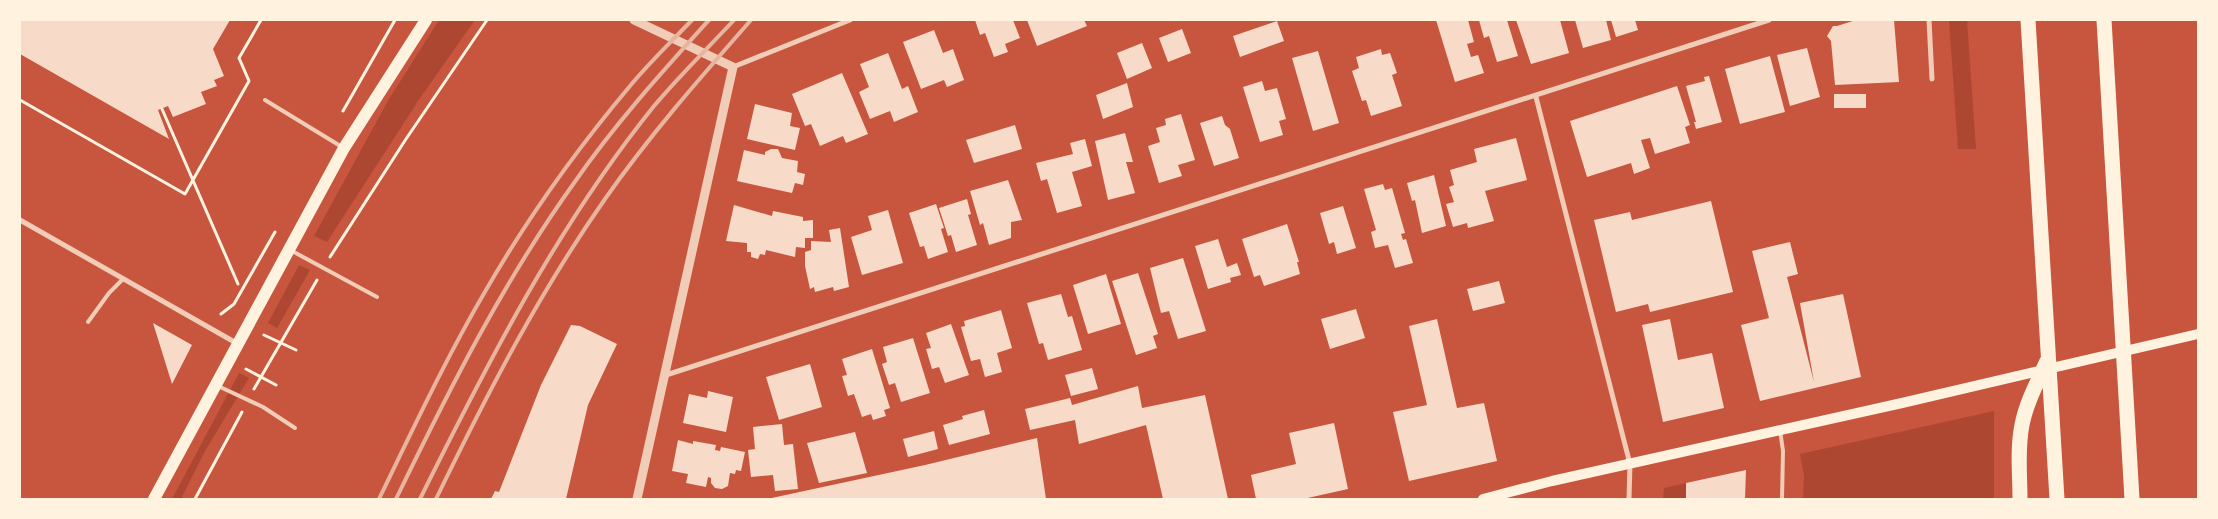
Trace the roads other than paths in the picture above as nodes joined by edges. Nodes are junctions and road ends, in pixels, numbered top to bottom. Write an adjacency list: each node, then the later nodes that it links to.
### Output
1 (426, 20): 12 (main road)
2 (634, 20): 8 (street)
3 (850, 20): 8 (street)
4 (1769, 20): 10 (street)
5 (1929, 20): 9 (street)
6 (2028, 20): 20 (highway)
7 (2104, 20): 26 (highway)
8 (733, 67): 21 (street)
9 (1932, 79)
10 (1536, 97): 21 (street); 25 (street)
11 (265, 100): 12 (lane)
12 (344, 148): 14 (main road)
13 (20, 220): 15 (street)
14 (290, 250): 16 (lane); 19 (main road)
15 (124, 279): 17 (lane); 19 (street)
16 (377, 297)
17 (88, 322)
18 (2198, 334): 24 (main road)
19 (239, 345): 22 (main road)
20 (2048, 358): 32 (highway); 33 (highway)
21 (666, 375): 28 (street)
22 (216, 385): 23 (lane); 27 (main road)
23 (295, 428)
24 (1780, 430): 25 (main road); 31 (lane)
25 (1630, 464): 29 (main road); 30 (street)
26 (2130, 481): 34 (highway); 35 (highway)
27 (154, 499)
28 (637, 499)
29 (1483, 499)
30 (1629, 499)
31 (1782, 499)
32 (2020, 499)
33 (2057, 499)
34 (2132, 499)
35 (2142, 499)

